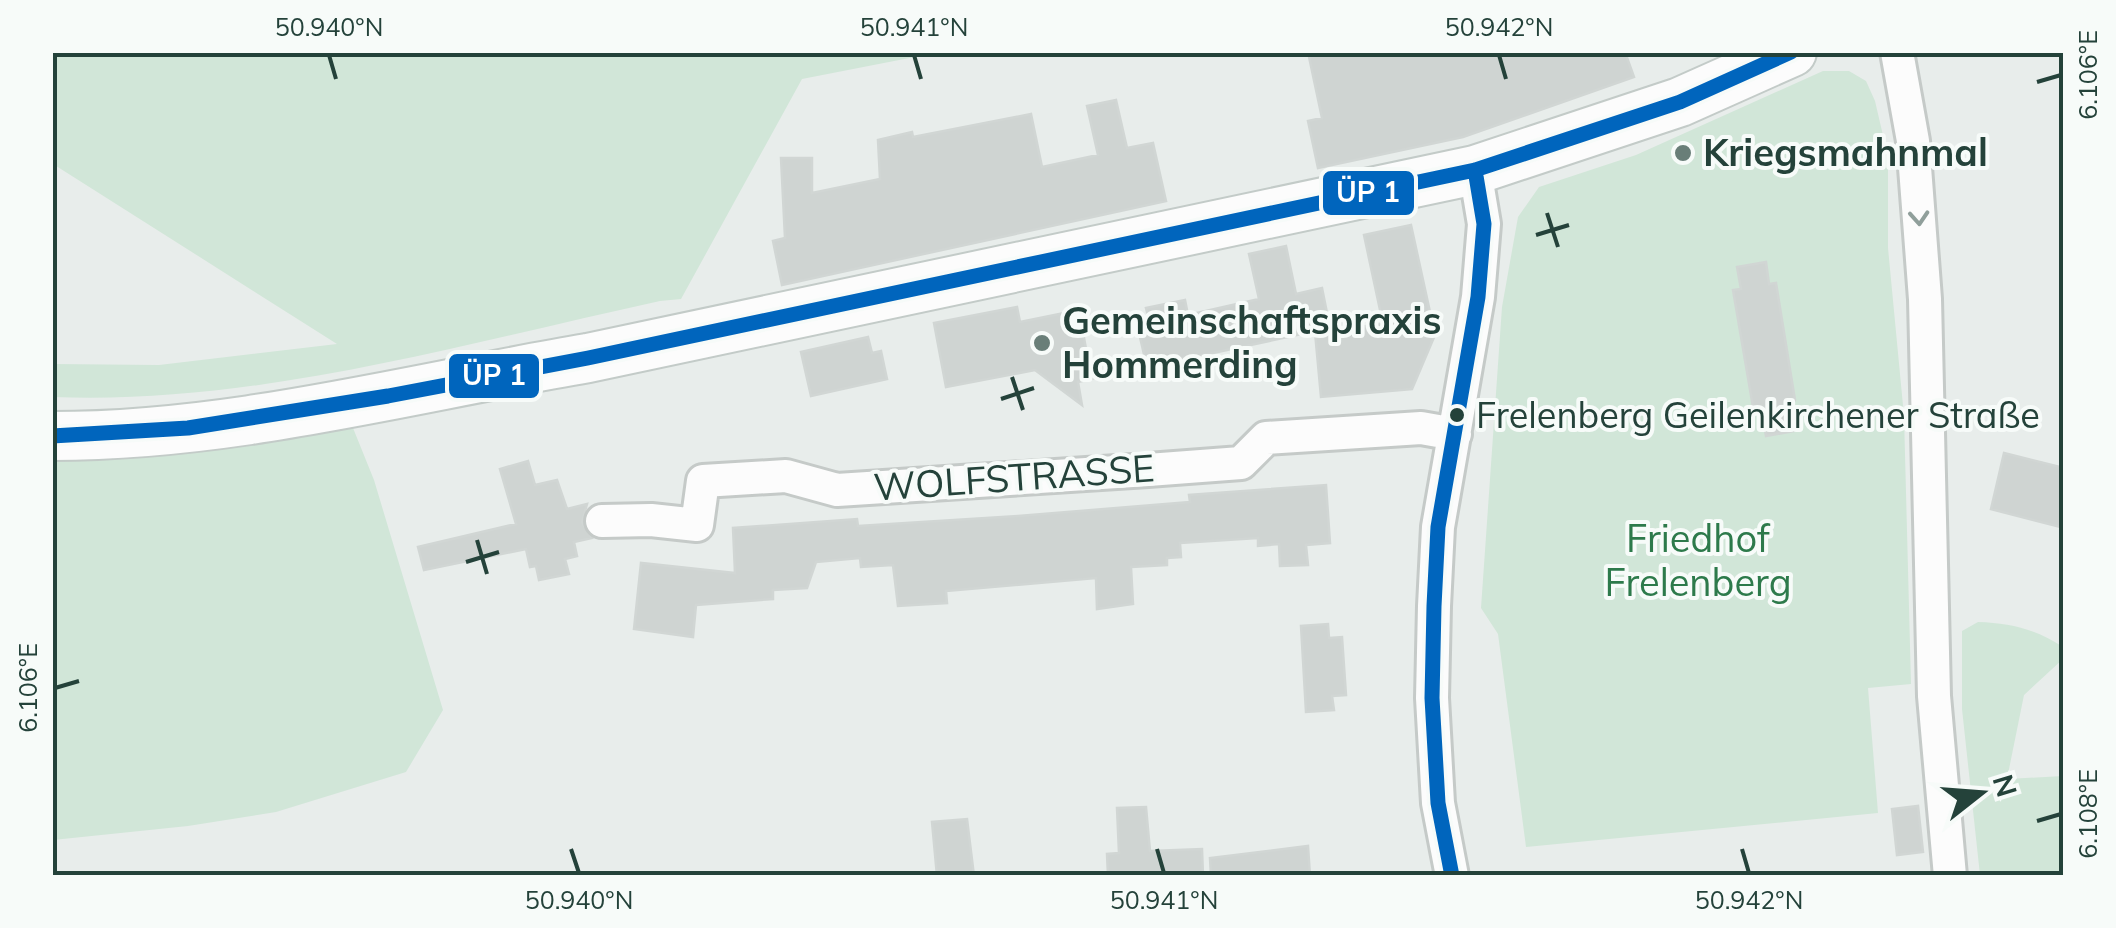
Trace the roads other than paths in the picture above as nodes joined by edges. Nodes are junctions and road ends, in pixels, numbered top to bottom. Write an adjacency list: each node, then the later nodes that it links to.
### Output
1 (1792, 52): 3 (main road)
2 (1897, 52): 8 (street, one-way to 8)
3 (1474, 170): 4 (street); 5 (main road)
4 (1455, 434): 6 (street, WOLFSTRASSE); 7 (street)
5 (52, 436)
6 (602, 521)
7 (1452, 876)
8 (1950, 876)

